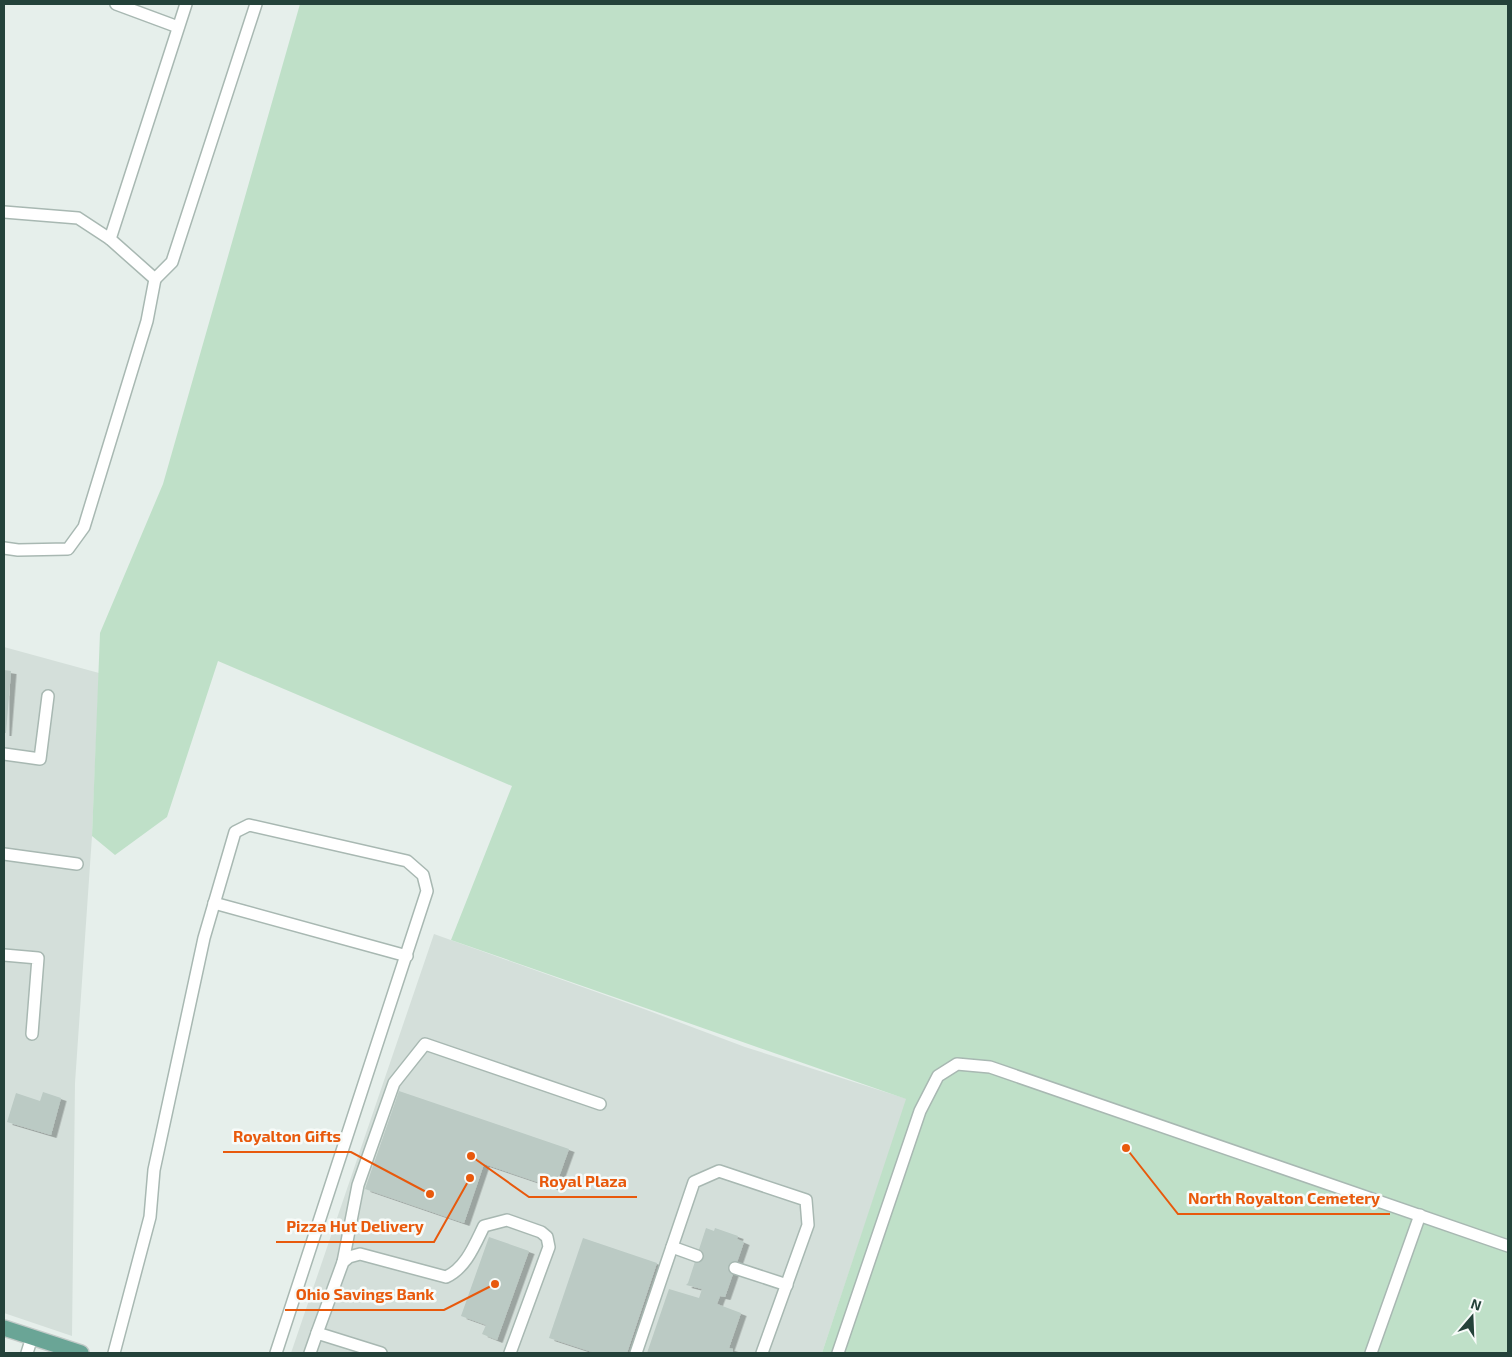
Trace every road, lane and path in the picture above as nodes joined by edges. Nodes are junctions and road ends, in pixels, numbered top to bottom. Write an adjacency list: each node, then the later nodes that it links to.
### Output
1 (116, 4): 4 (lane)
2 (186, 4): 4 (lane)
3 (256, 4): 7 (lane)
4 (178, 27): 6 (lane)
5 (4, 212): 6 (lane)
6 (110, 239): 7 (lane)
7 (155, 279): 8 (lane)
8 (4, 548)
9 (48, 696): 10 (lane)
10 (4, 754)
11 (4, 854): 12 (lane)
12 (77, 864)
13 (214, 903): 15 (lane); 15 (lane); 30 (lane)
14 (4, 955): 16 (lane)
15 (407, 956): 31 (lane)
16 (32, 1034)
17 (600, 1104): 22 (lane)
18 (1420, 1215): 19 (lane); 37 (lane); 38 (lane)
19 (1508, 1246)
20 (672, 1247): 21 (lane); 24 (lane); 35 (lane)
21 (697, 1256)
22 (343, 1262): 26 (lane); 34 (lane)
23 (735, 1268): 24 (lane)
24 (787, 1285): 36 (lane)
25 (4, 1328): 27 (main road)
26 (317, 1333): 32 (lane); 33 (lane)
27 (32, 1337): 28 (lane); 29 (main road)
28 (27, 1353)
29 (81, 1353)
30 (114, 1353)
31 (276, 1353)
32 (310, 1353)
33 (381, 1353)
34 (510, 1353)
35 (636, 1353)
36 (762, 1353)
37 (838, 1353)
38 (1371, 1353)

